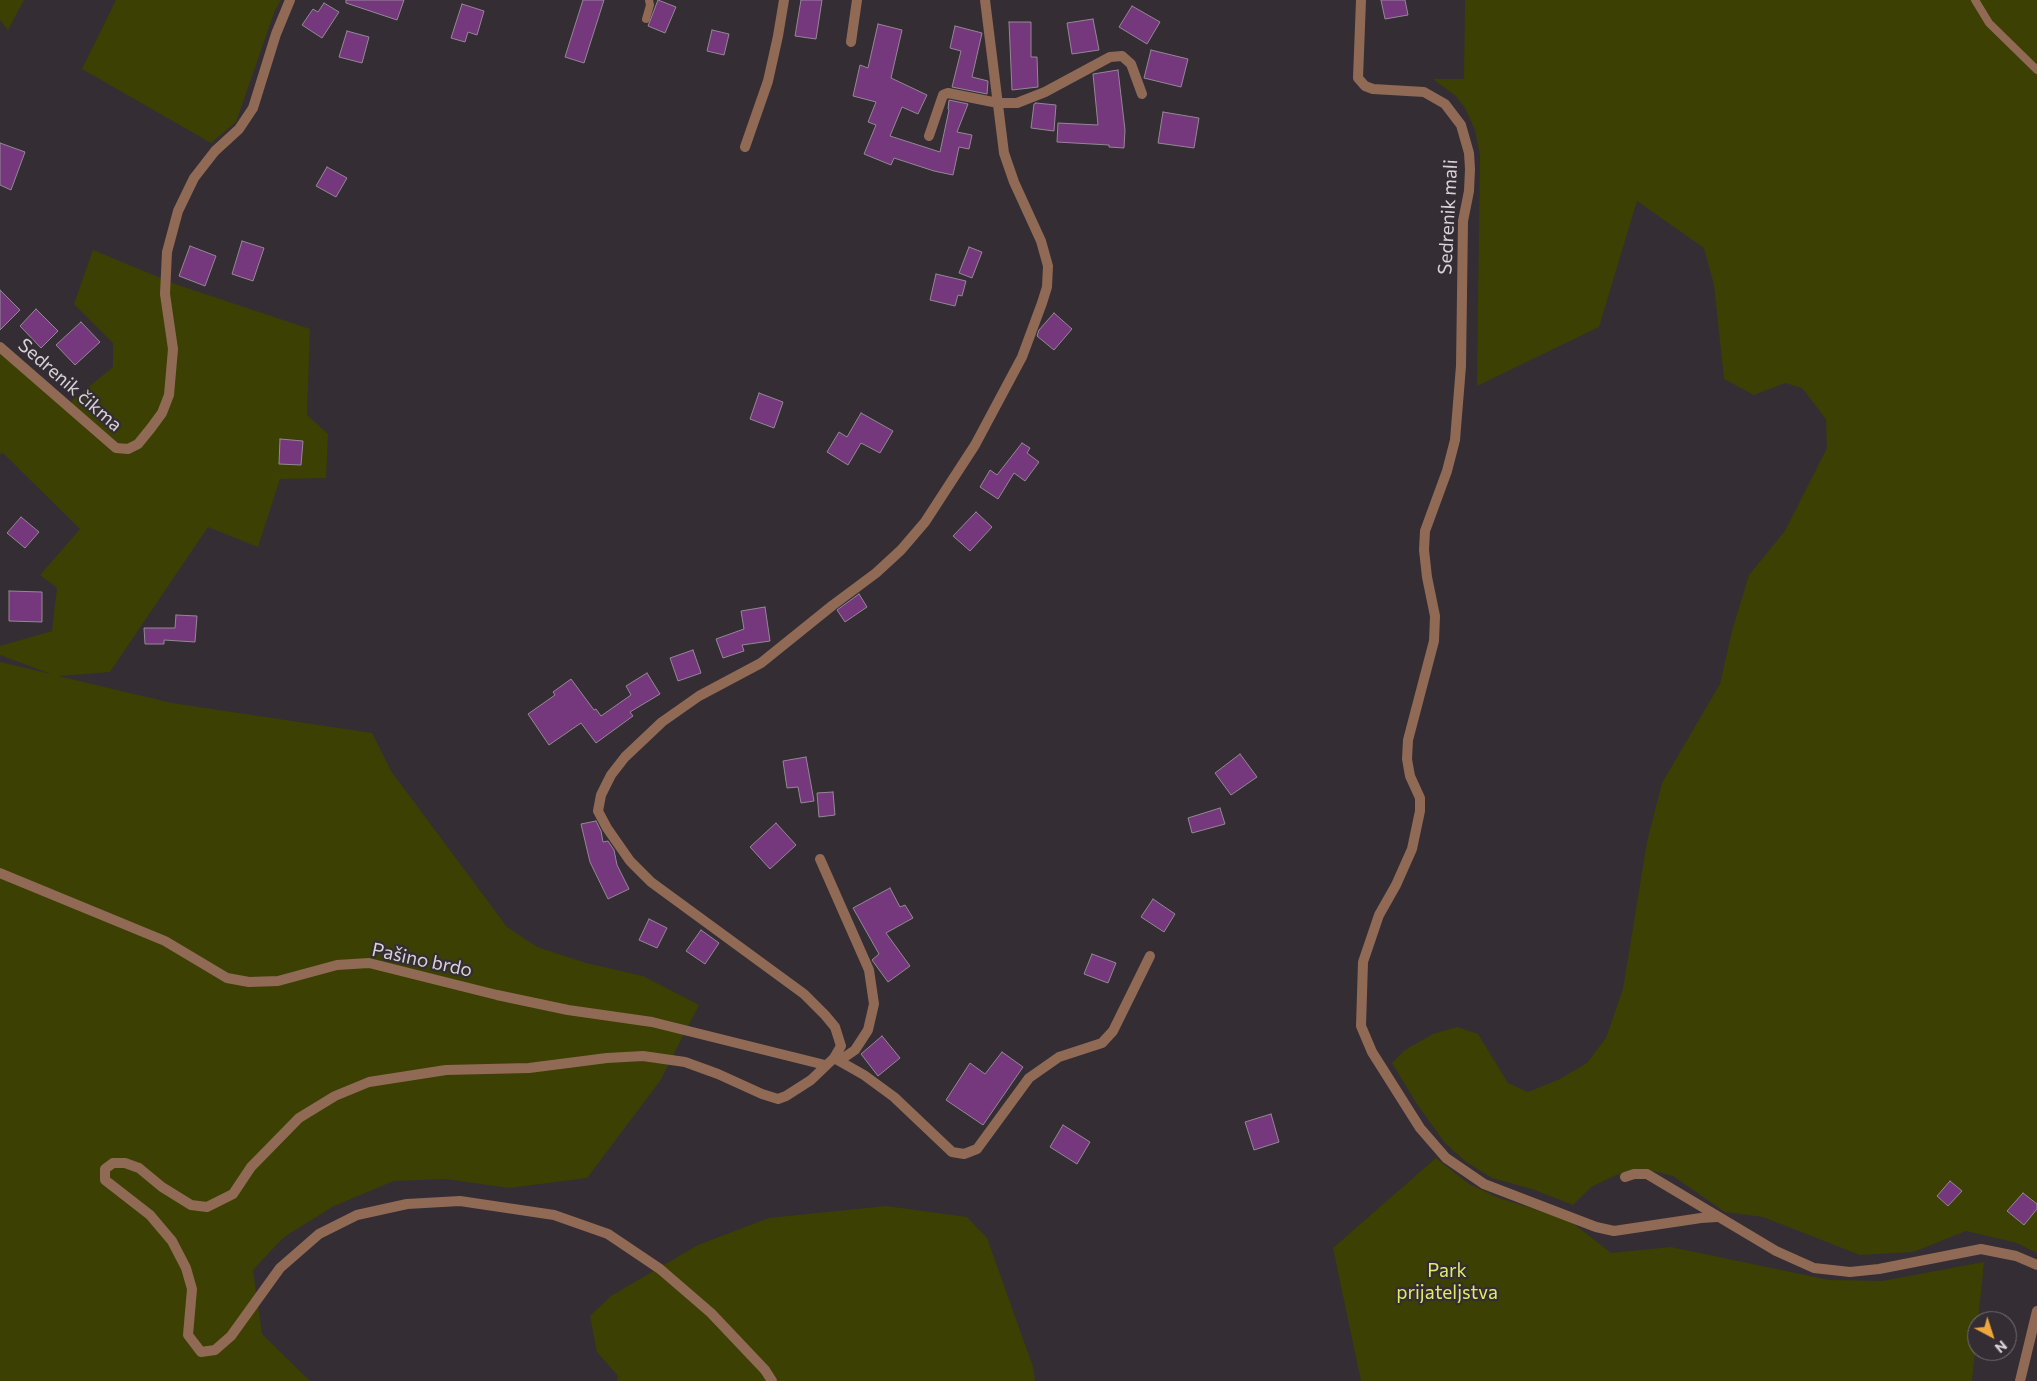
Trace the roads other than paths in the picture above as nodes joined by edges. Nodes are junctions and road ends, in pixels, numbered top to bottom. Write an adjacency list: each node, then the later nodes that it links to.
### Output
1 (290, 0): 15 (street, Sedrenik čikma)
2 (649, 0): 8 (lane)
3 (784, 0): 14 (street)
4 (857, 0): 9 (street)
5 (985, 0): 12 (street)
6 (1361, 0): 22 (street, Sedrenik mali)
7 (1975, 0): 10 (lane)
8 (646, 19)
9 (851, 42)
10 (2037, 70)
11 (1142, 94): 12 (street)
12 (998, 103): 13 (street); 19 (street)
13 (929, 136)
14 (745, 147)
15 (0, 347)
16 (820, 859): 19 (street)
17 (0, 873): 20 (street, Pašino brdo)
18 (1150, 956): 19 (street)
19 (836, 1059): 20 (street)
20 (825, 1064): 25 (street)
21 (1625, 1177): 22 (street)
22 (1717, 1217): 23 (street)
23 (2037, 1266)
24 (2037, 1311): 26 (street)
25 (772, 1381)
26 (2020, 1381)

